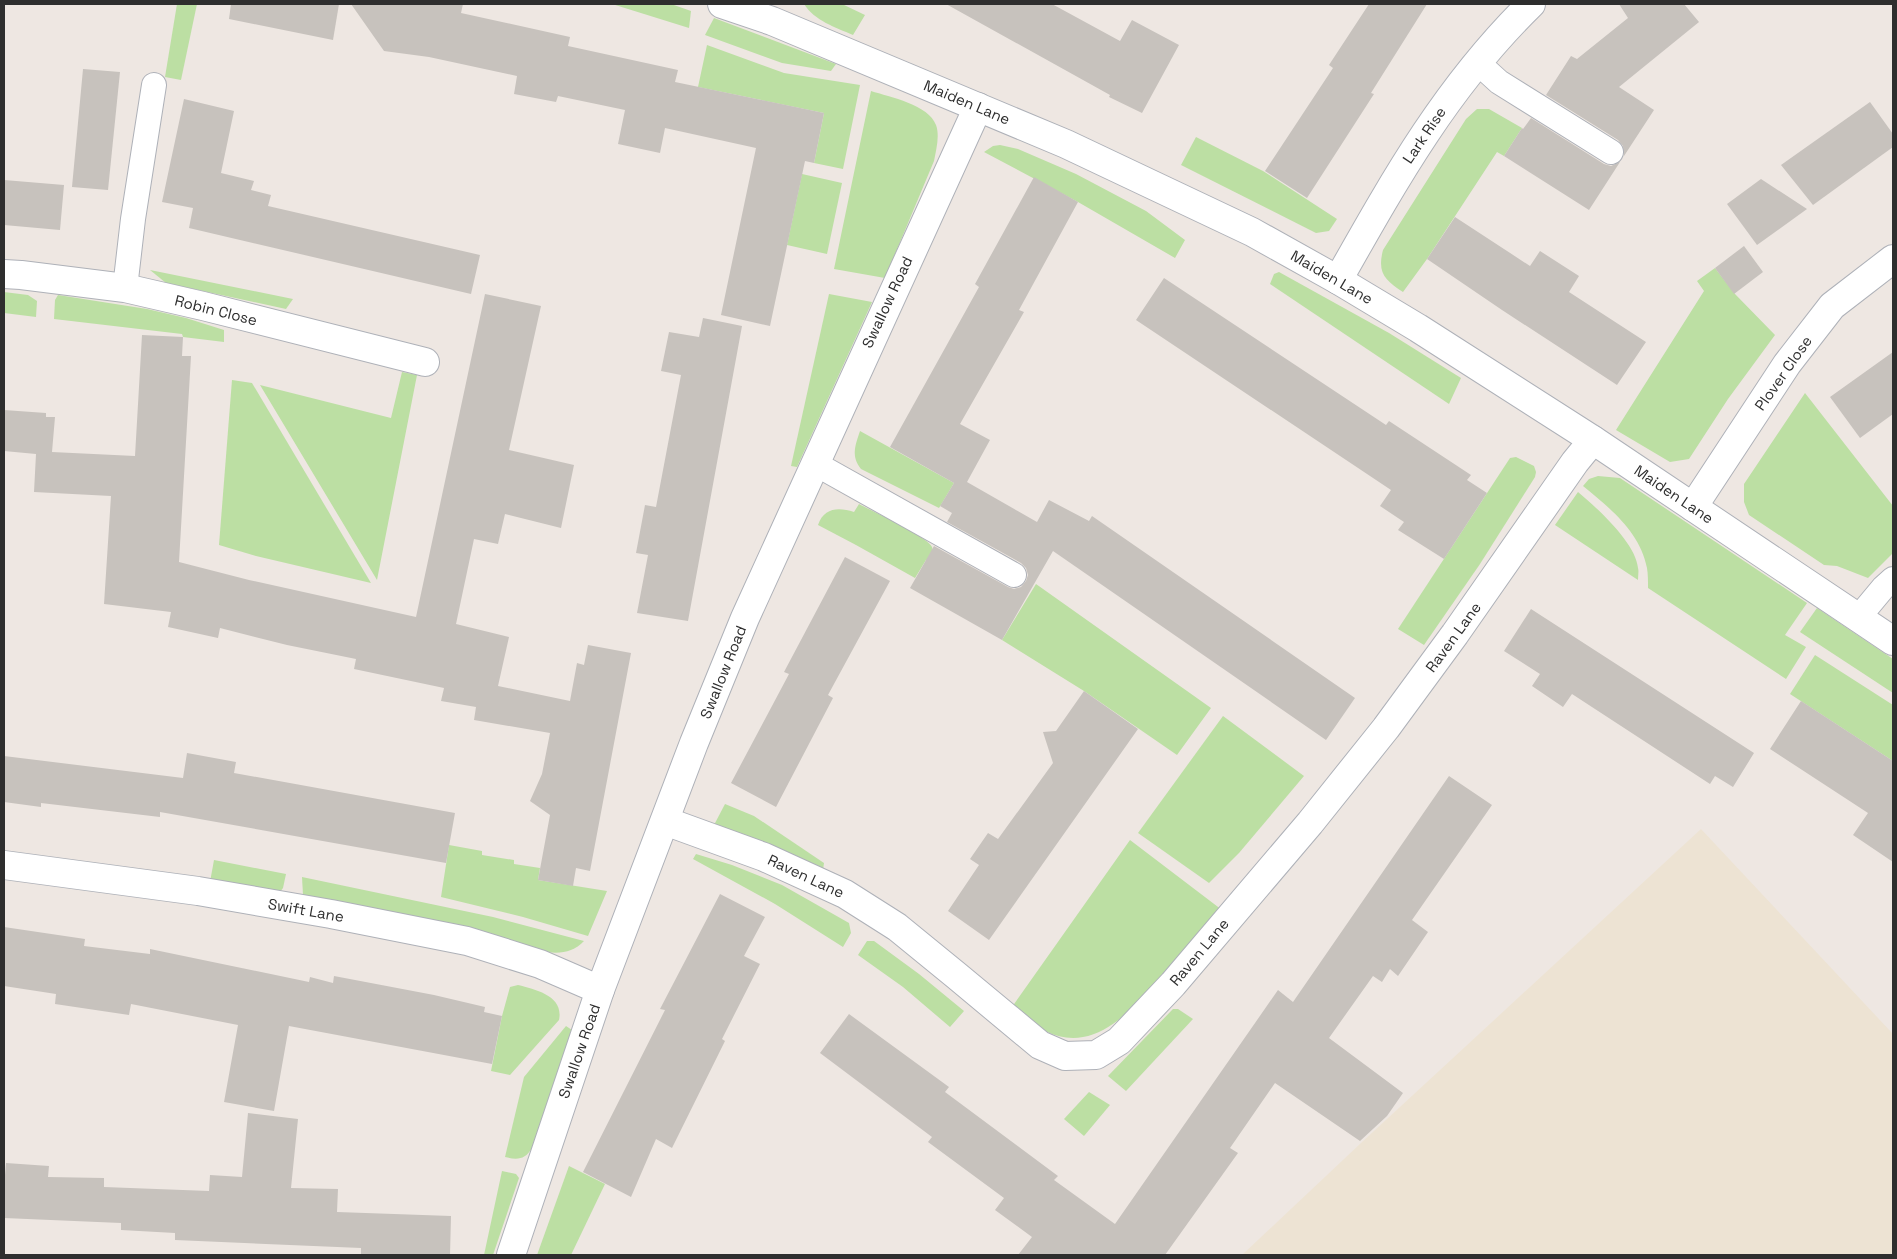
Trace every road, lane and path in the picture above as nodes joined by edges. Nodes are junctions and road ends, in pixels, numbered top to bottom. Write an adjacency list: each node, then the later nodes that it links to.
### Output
1 (722, 4): 3 (street, Maiden Lane)
2 (1531, 4): 4 (street, Lark Rise)
3 (776, 12): 6 (street, Maiden Lane)
4 (1477, 62): 7 (lane); 10 (street, Lark Rise)
5 (154, 85): 11 (lane)
6 (978, 107): 10 (street, Maiden Lane); 14 (street, Swallow Road)
7 (1611, 152)
8 (1893, 259): 15 (street, Plover Close)
9 (4, 274): 11 (street, Robin Close)
10 (1338, 280): 13 (street, Maiden Lane)
11 (125, 288): 12 (street, Robin Close)
12 (424, 362)
13 (1593, 440): 15 (street, Maiden Lane); 20 (street, Raven Lane)
14 (814, 463): 16 (lane); 20 (street, Swallow Road)
15 (1693, 507): 18 (street, Maiden Lane)
16 (1014, 575)
17 (1893, 579): 18 (lane)
18 (1858, 618): 19 (street, Maiden Lane)
19 (1893, 641)
20 (665, 821): 22 (street, Swallow Road)
21 (4, 866): 22 (street, Swift Lane)
22 (600, 990): 23 (street, Swallow Road)
23 (511, 1255)

